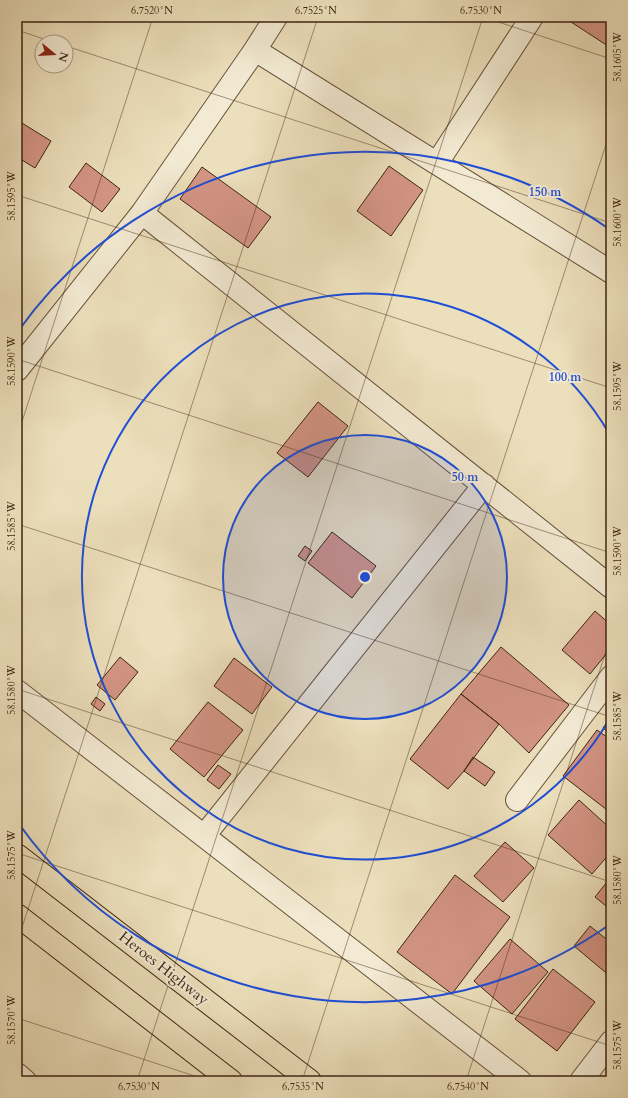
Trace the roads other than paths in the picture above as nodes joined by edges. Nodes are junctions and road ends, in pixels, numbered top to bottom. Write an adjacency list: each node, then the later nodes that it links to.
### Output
1 (276, 17): 3 (street)
2 (532, 17): 4 (street)
3 (255, 50): 4 (street); 5 (street)
4 (437, 163): 6 (street)
5 (142, 213): 7 (street); 8 (street)
6 (611, 272)
7 (17, 370)
8 (484, 485): 9 (street); 13 (street)
9 (611, 587)
10 (611, 676): 12 (street)
11 (17, 691): 13 (street)
12 (517, 800)
13 (204, 836): 21 (street)
14 (17, 854): 20 (main road, Heroes Highway)
15 (17, 915): 19 (main road)
16 (611, 1042): 22 (street)
17 (17, 1074): 18 (street)
18 (25, 1081)
19 (231, 1081)
20 (310, 1081)
21 (520, 1081)
22 (581, 1081)

